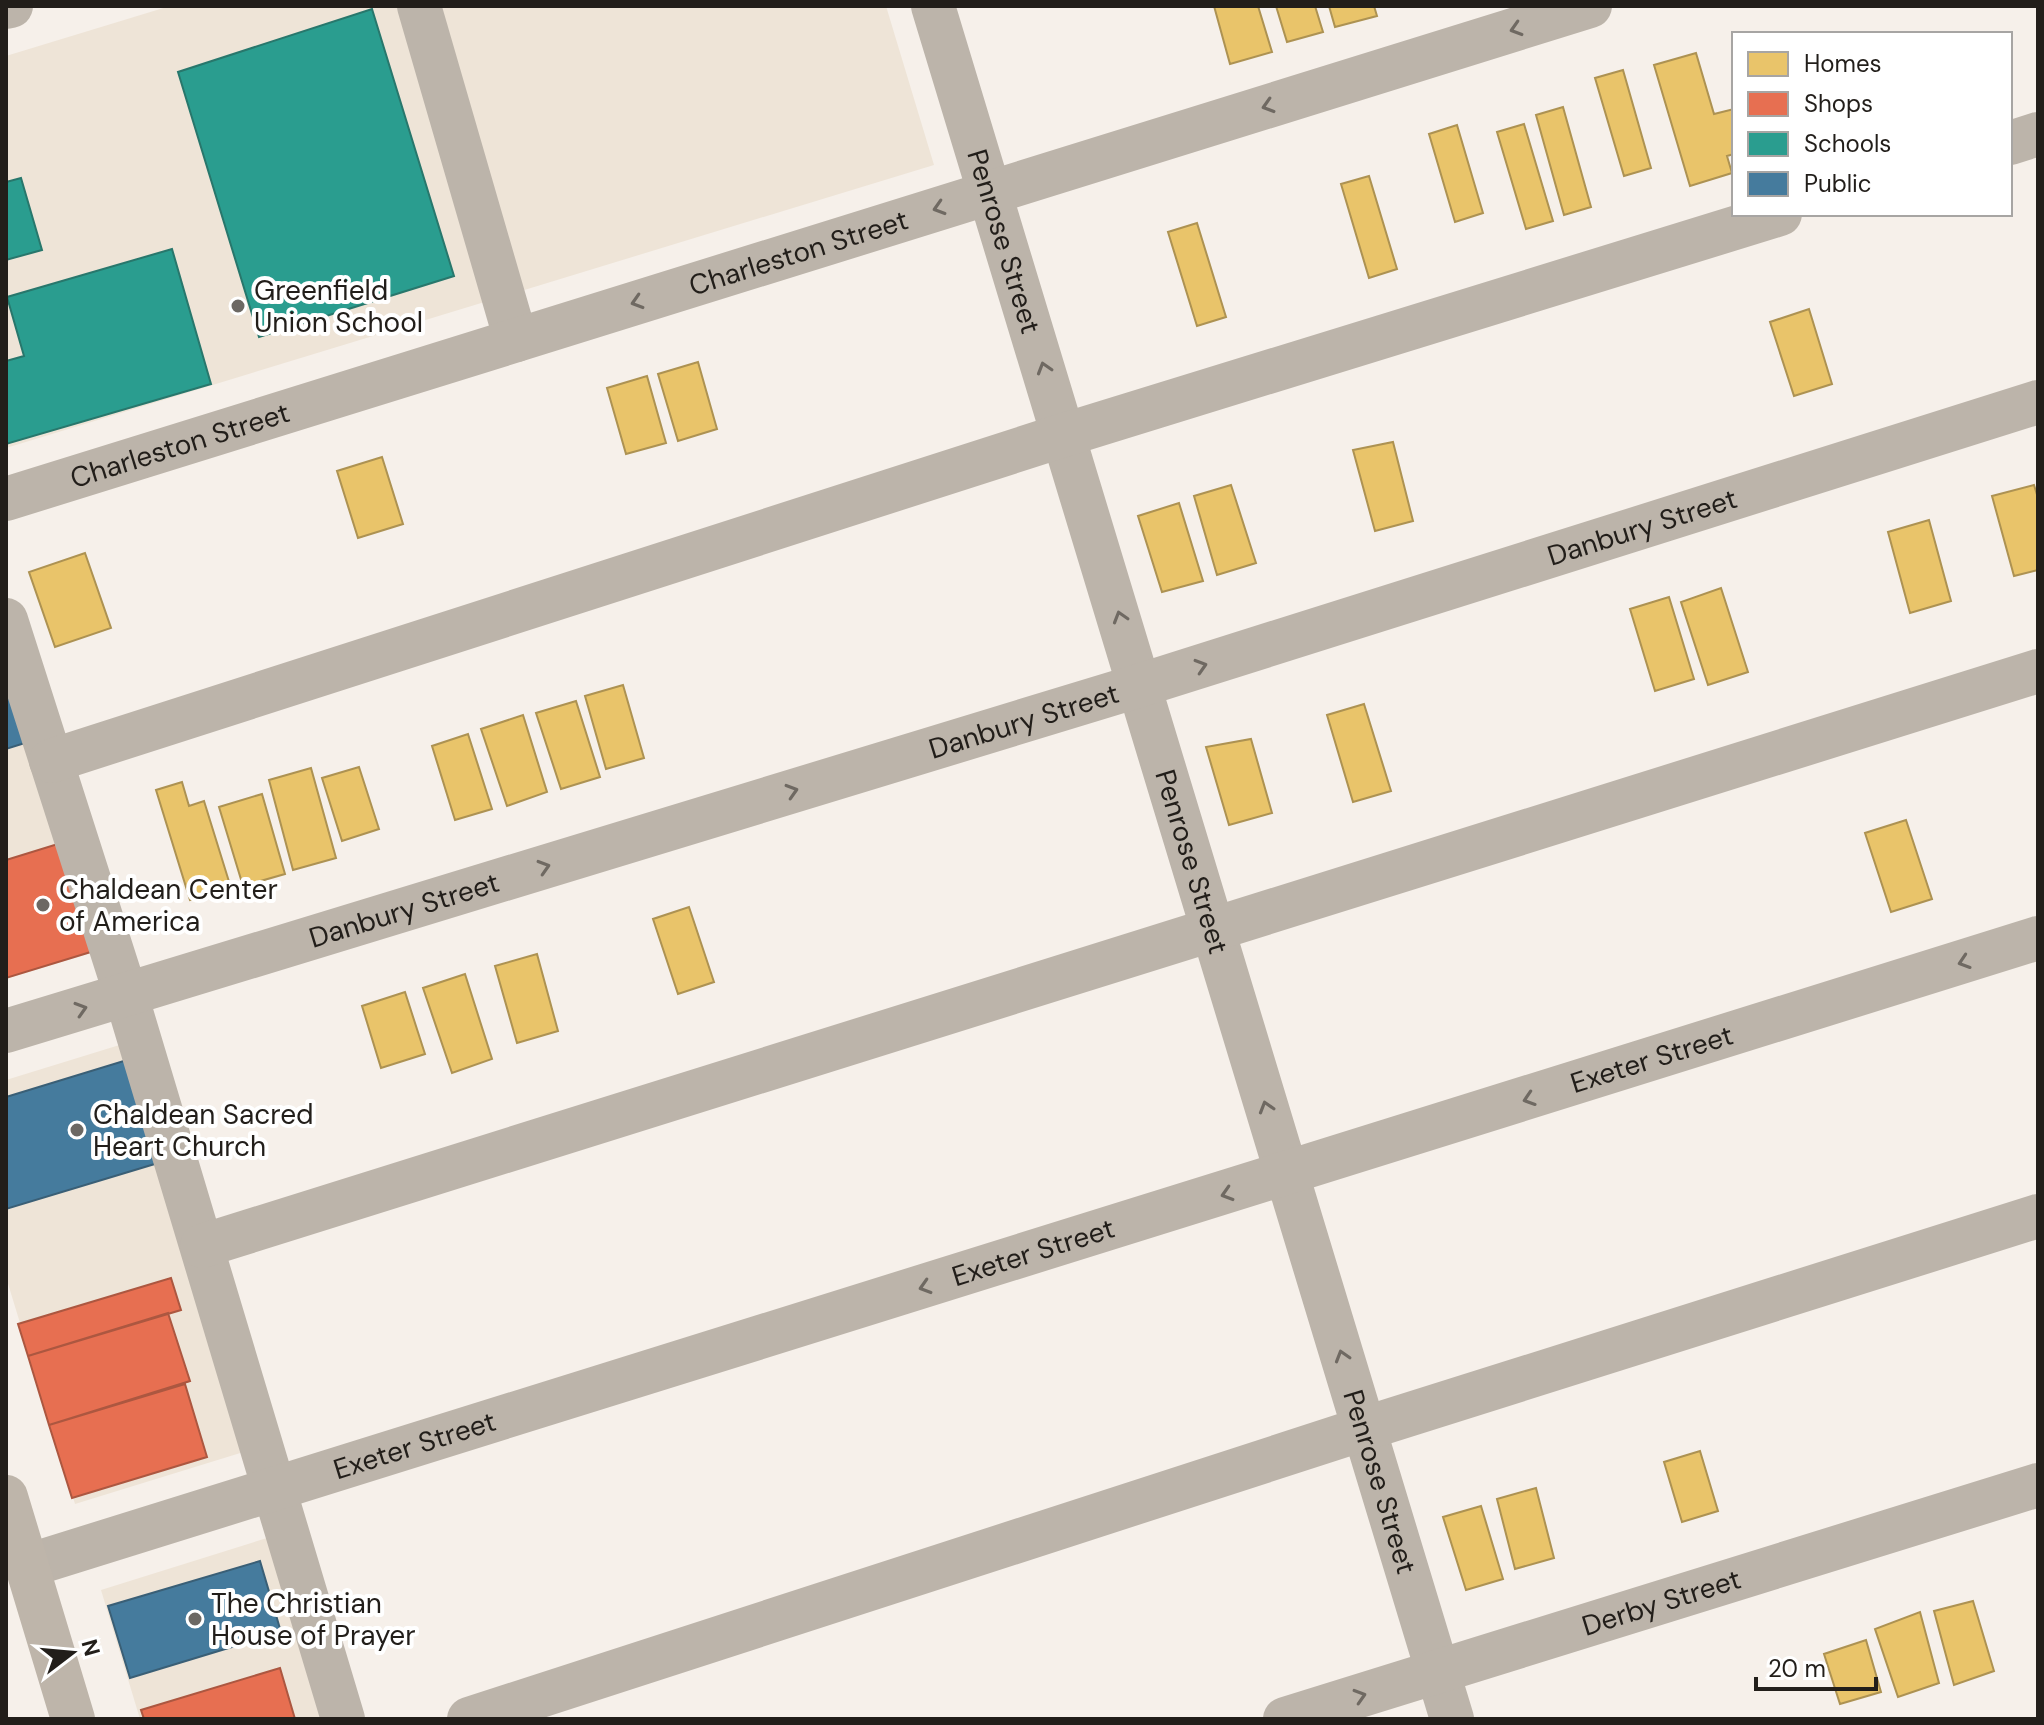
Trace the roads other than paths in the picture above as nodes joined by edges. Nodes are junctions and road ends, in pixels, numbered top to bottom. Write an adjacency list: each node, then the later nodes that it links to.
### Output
1 (419, 6): 8 (street)
2 (933, 6): 6 (street, Penrose Street)
3 (1590, 6): 6 (street, Charleston Street, one-way to 6)
4 (2038, 134): 5 (street)
5 (2012, 142)
6 (990, 193): 8 (street, Charleston Street, one-way to 8); 10 (street, Penrose Street, one-way to 6)
7 (1774, 216): 10 (street)
8 (516, 340): 11 (street, Charleston Street)
9 (2038, 402): 14 (street, Danbury Street, one-way to 9)
10 (1064, 435): 14 (street, Penrose Street, one-way to 10); 15 (street)
11 (6, 499)
12 (6, 620): 15 (street)
13 (2038, 671): 16 (street)
14 (1141, 685): 16 (street, Penrose Street); 18 (street, Danbury Street, one-way to 14)
15 (51, 761): 18 (street)
16 (1213, 928): 20 (street, Penrose Street, one-way to 16); 22 (street)
17 (2038, 938): 20 (street, Exeter Street, one-way to 20)
18 (126, 995): 19 (street, Danbury Street, one-way to 18); 22 (street)
19 (6, 1031)
20 (1287, 1176): 23 (street, Penrose Street, one-way to 20); 25 (street, Exeter Street, one-way to 25)
21 (2038, 1216): 23 (street)
22 (202, 1246): 25 (street)
23 (1363, 1429): 28 (street, Penrose Street); 31 (street)
24 (2038, 1485): 28 (street, Derby Street)
25 (275, 1489): 27 (street, Exeter Street); 30 (street)
26 (6, 1497): 27 (main road)
27 (27, 1566): 29 (main road)
28 (1437, 1672): 32 (street, Derby Street, one-way to 28); 33 (street, Penrose Street)
29 (73, 1719)
30 (343, 1719)
31 (469, 1719)
32 (1285, 1719)
33 (1452, 1719)

